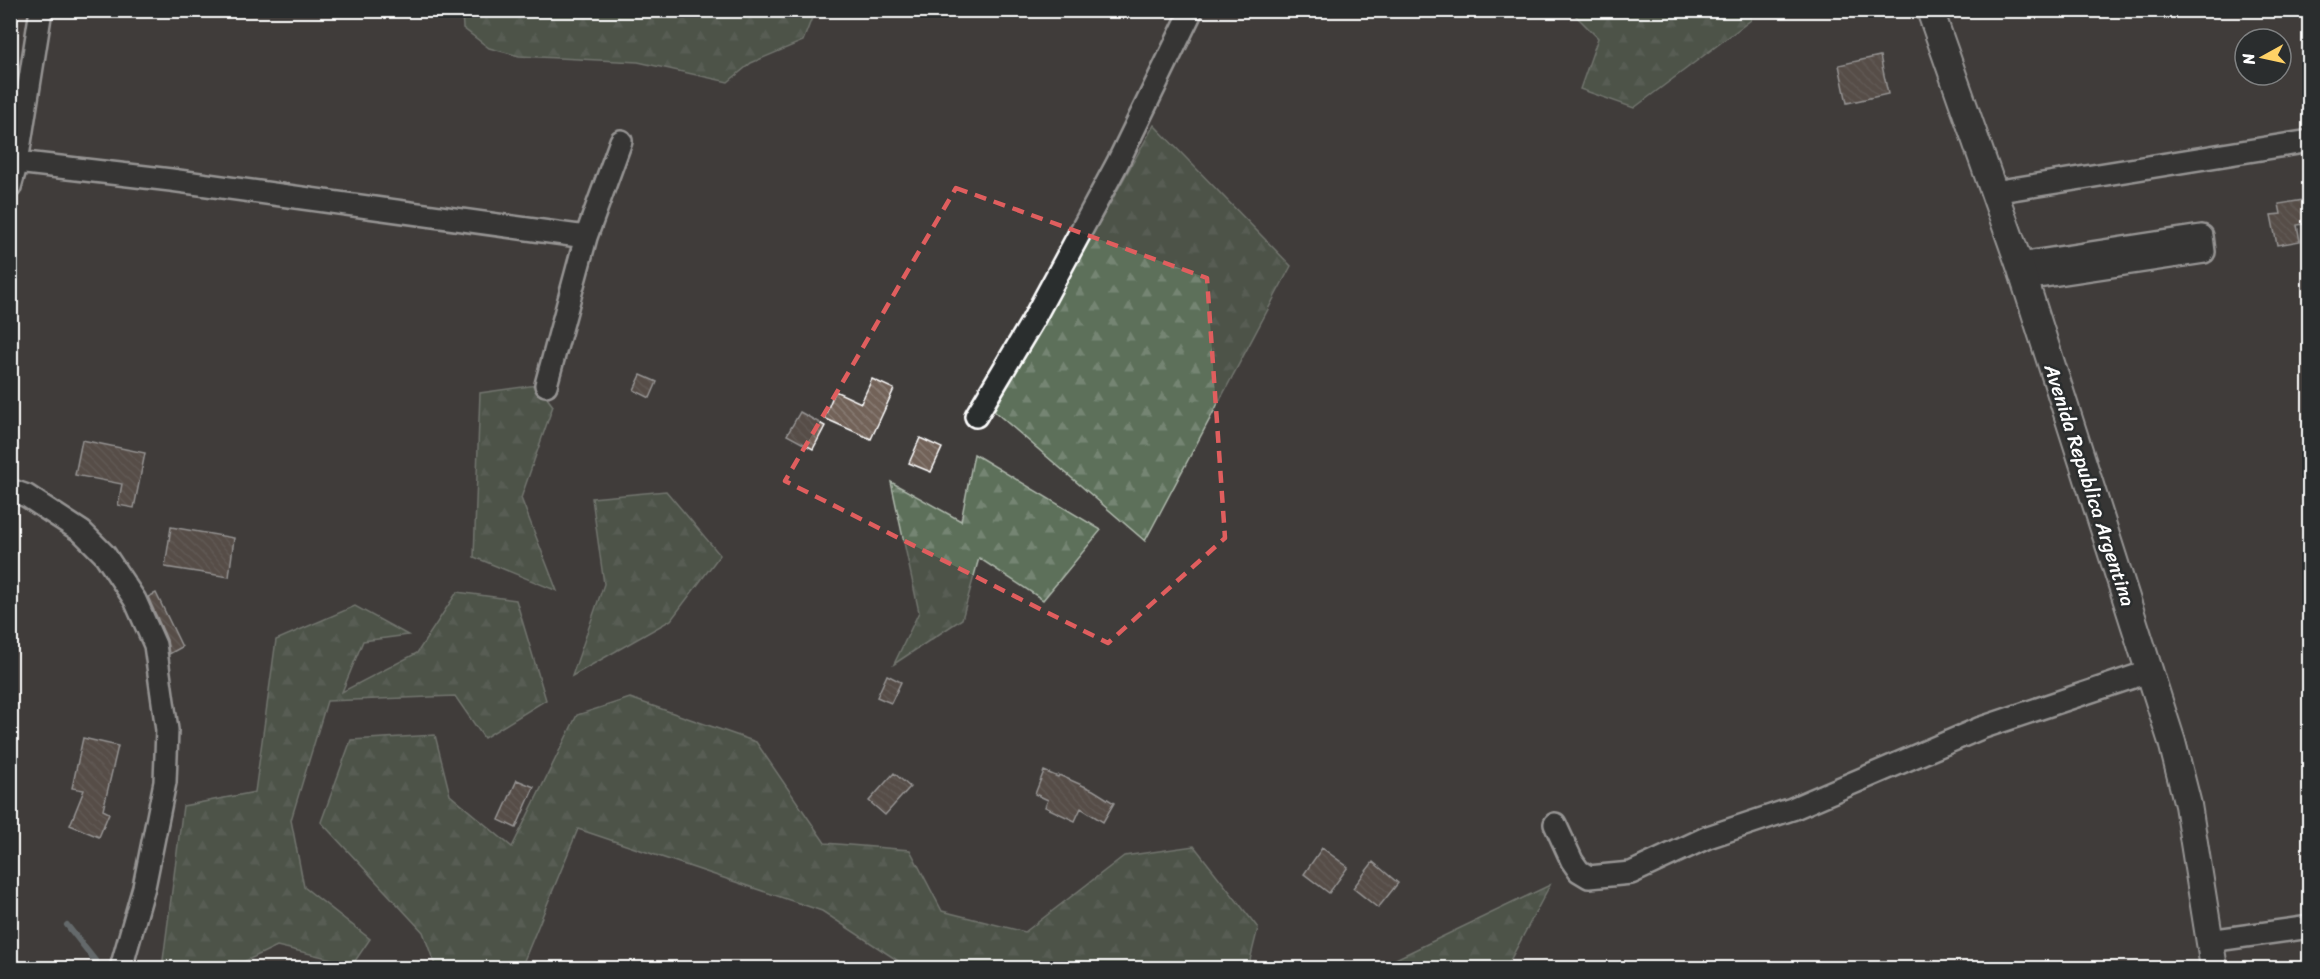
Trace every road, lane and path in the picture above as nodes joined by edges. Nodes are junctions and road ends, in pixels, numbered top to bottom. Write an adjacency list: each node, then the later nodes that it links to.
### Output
1 (41, 10): 6 (street)
2 (1192, 10): 12 (street)
3 (1930, 10): 8 (street, Avenida Republica Argentina)
4 (621, 141): 9 (street)
5 (2310, 141): 8 (street)
6 (17, 162): 7 (street); 9 (street)
7 (10, 187)
8 (1994, 192): 10 (street, Avenida Republica Argentina)
9 (586, 237): 11 (street)
10 (2022, 271): 10 (street); 14 (street, Avenida Republica Argentina)
11 (546, 385)
12 (976, 416)
13 (10, 490): 18 (street)
14 (2151, 671): 15 (street); 17 (street, Avenida Republica Argentina)
15 (1555, 824)
16 (2310, 927): 17 (street)
17 (2209, 941): 19 (street, Avenida Republica Argentina)
18 (122, 966)
19 (2214, 969)

